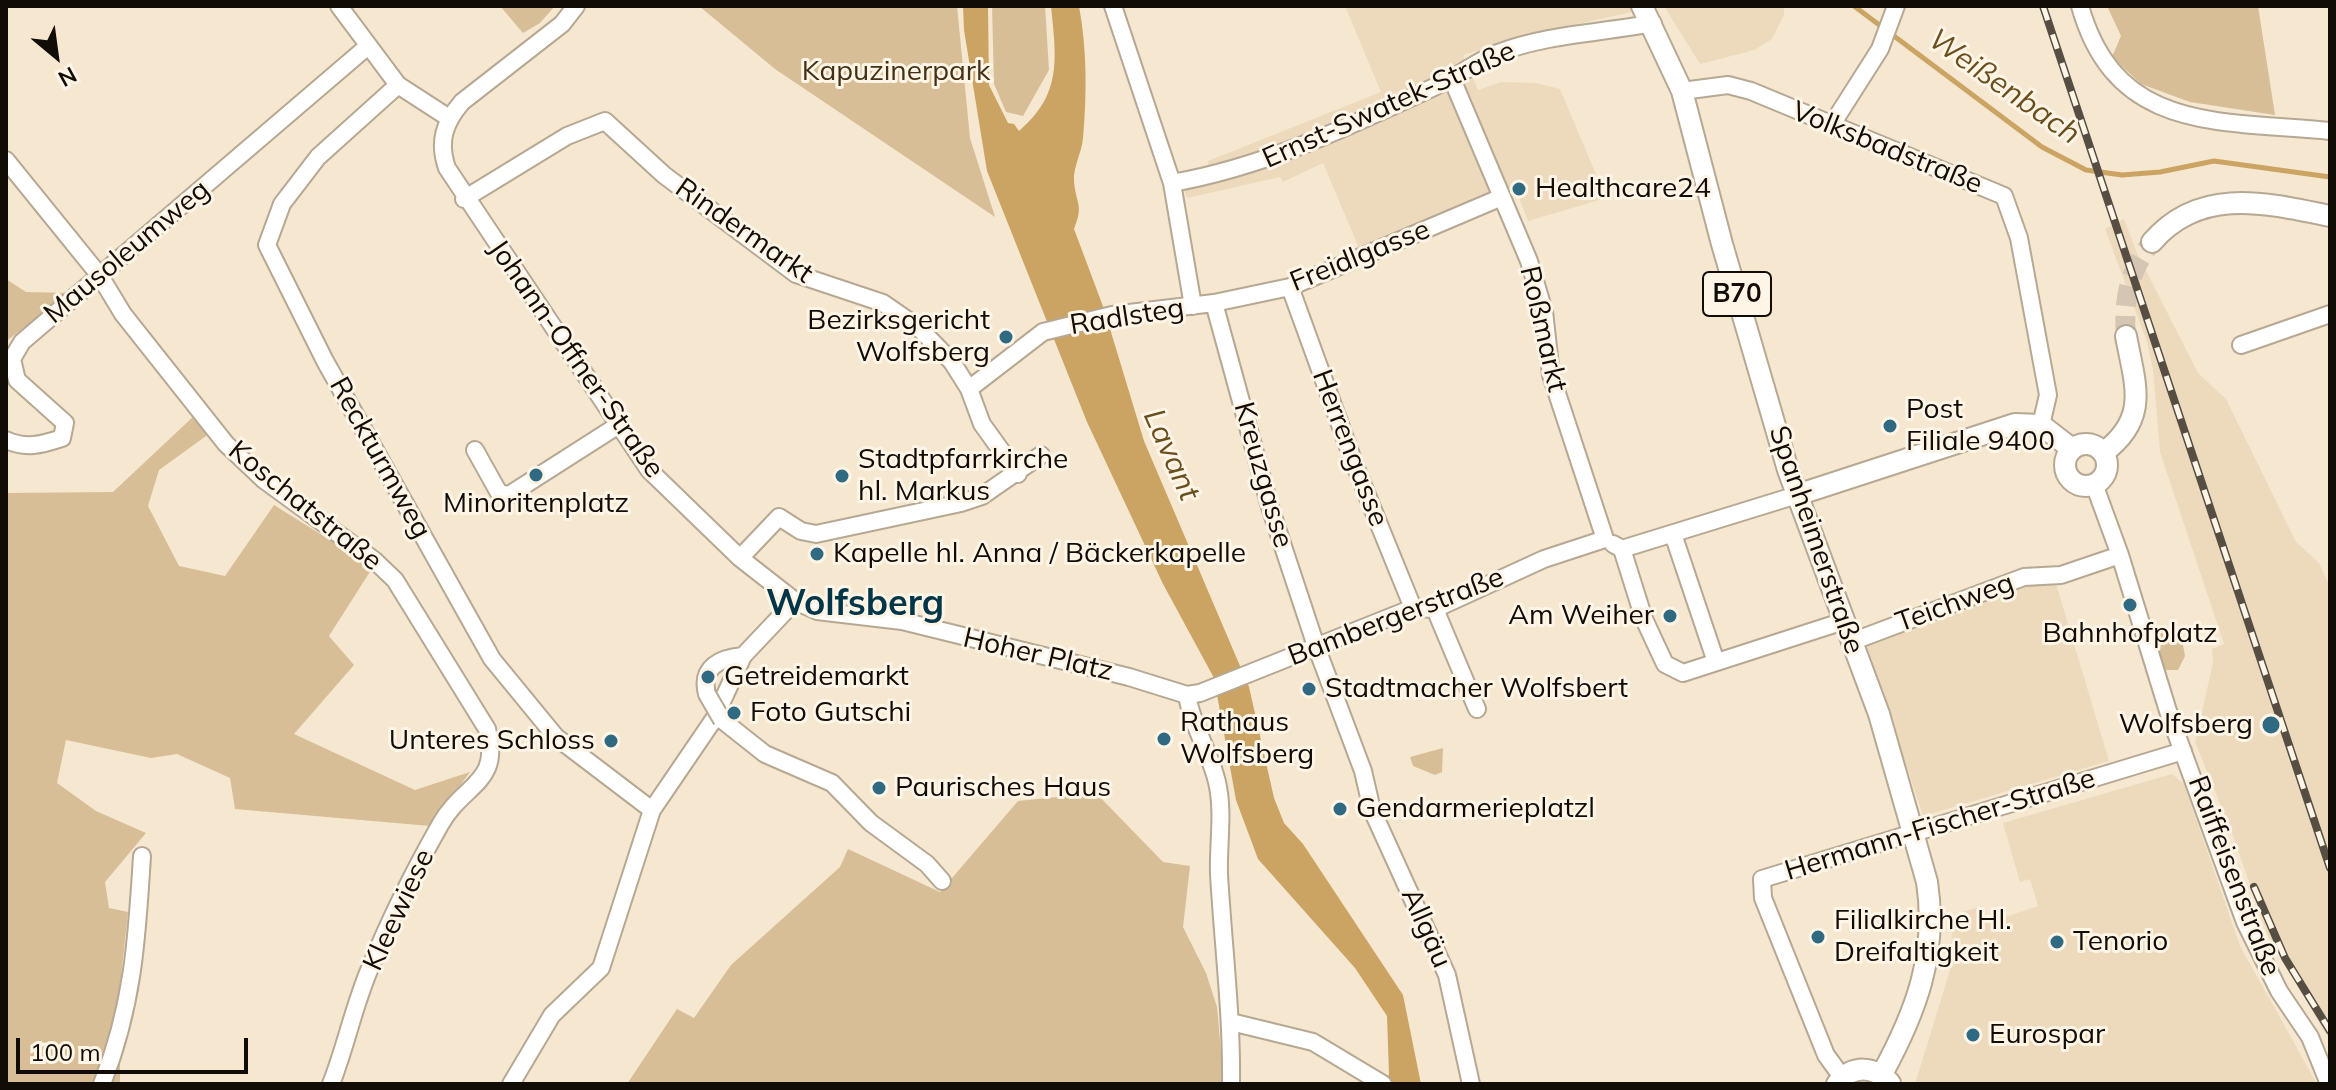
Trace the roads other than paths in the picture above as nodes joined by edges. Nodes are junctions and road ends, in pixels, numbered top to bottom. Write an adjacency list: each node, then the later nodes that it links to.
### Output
1 (339, 6): 7 (street)
2 (576, 6): 11 (street)
3 (1113, 6): 15 (street)
4 (2080, 6): 13 (street)
5 (1894, 11): 12 (street)
6 (1648, 15): 8 (street, Ernst-Swatek-Straße); 10 (main road, Spanheimerstraße / B70)
7 (368, 46): 9 (street); 20 (street, Mausoleumweg)
8 (1452, 79): 15 (street, Ernst-Swatek-Straße); 16 (street, Roßmarkt)
9 (398, 85): 11 (street); 56 (street, Reckturmweg)
10 (1682, 91): 12 (street, Volksbadstraße); 37 (main road, Spanheimerstraße / B70)
11 (449, 118): 17 (street, Johann-Offner-Straße)
12 (1831, 126): 28 (street, Volksbadstraße)
13 (2330, 131)
14 (6, 160): 20 (street, Koschatstraße)
15 (1172, 183): 23 (street)
16 (1502, 197): 21 (street, Freidlgasse); 39 (street, Roßmarkt)
17 (464, 199): 27 (street, Rindermarkt); 29 (street, Johann-Offner-Straße)
18 (2330, 216): 19 (main road)
19 (2152, 242)
20 (100, 276): 30 (street, Mausoleumweg); 53 (street, Koschatstraße)
21 (1290, 287): 22 (street, Freidlgasse); 44 (street, Herrengasse)
22 (1214, 303): 23 (street, Radlsteg); 48 (street, Kreuzgasse)
23 (1193, 306): 27 (street, Radlsteg)
24 (2330, 314): 26 (street)
25 (2126, 336): 33 (main road)
26 (2241, 345)
27 (969, 389): 35 (street, Rindermarkt)
28 (2041, 425): 31 (main road); 37 (main road)
29 (617, 426): 32 (street); 42 (street, Johann-Offner-Straße)
30 (6, 440)
31 (2072, 449): 33 (main road); 36 (main road)
32 (475, 450)
33 (2103, 453): 36 (main road)
34 (1041, 455): 35 (street)
35 (1018, 474): 42 (street)
36 (2094, 484): 41 (street)
37 (1797, 495): 38 (street); 46 (main road, Spanheimerstraße / B70)
38 (1673, 534): 40 (street); 50 (street)
39 (1605, 539): 40 (street); 45 (street, Bambergerstraße)
40 (1622, 549): 50 (street)
41 (2120, 555): 47 (street, Teichweg); 54 (street)
42 (740, 558): 43 (street, Johann-Offner-Straße)
43 (795, 601): 49 (street); 51 (street, Hoher Platz)
44 (1413, 608): 45 (street, Bambergerstraße); 48 (street, Bambergerstraße)
45 (1435, 609): 52 (street)
46 (1844, 621): 47 (main road, Spanheimerstraße / B70); 50 (street)
47 (1851, 642): 57 (main road, Spanheimerstraße / B70)
48 (1316, 646): 51 (street, Bambergerstraße); 55 (street, Kreuzgasse)
49 (743, 656): 56 (street); 59 (street, bridge)
50 (1716, 662)
51 (1187, 695): 60 (street)
52 (1477, 709)
53 (493, 751): 64 (street, Kleewiese)
54 (2183, 751): 57 (street, Hermann-Fischer-Straße); 69 (street, Raiffeisenstraße)
55 (1365, 777): 68 (street, Allgäu)
56 (652, 810): 65 (street)
57 (1916, 833): 61 (main road, Spanheimerstraße / B70); 62 (street, Hermann-Fischer-Straße)
58 (142, 856): 63 (street)
59 (942, 881)
60 (1231, 1022): 66 (street); 67 (street)
61 (1886, 1079): 62 (main road, B70)
62 (1839, 1081)
63 (102, 1084)
64 (331, 1084)
65 (511, 1084)
66 (1231, 1084)
67 (1383, 1084)
68 (1471, 1084)
69 (2329, 1084)

